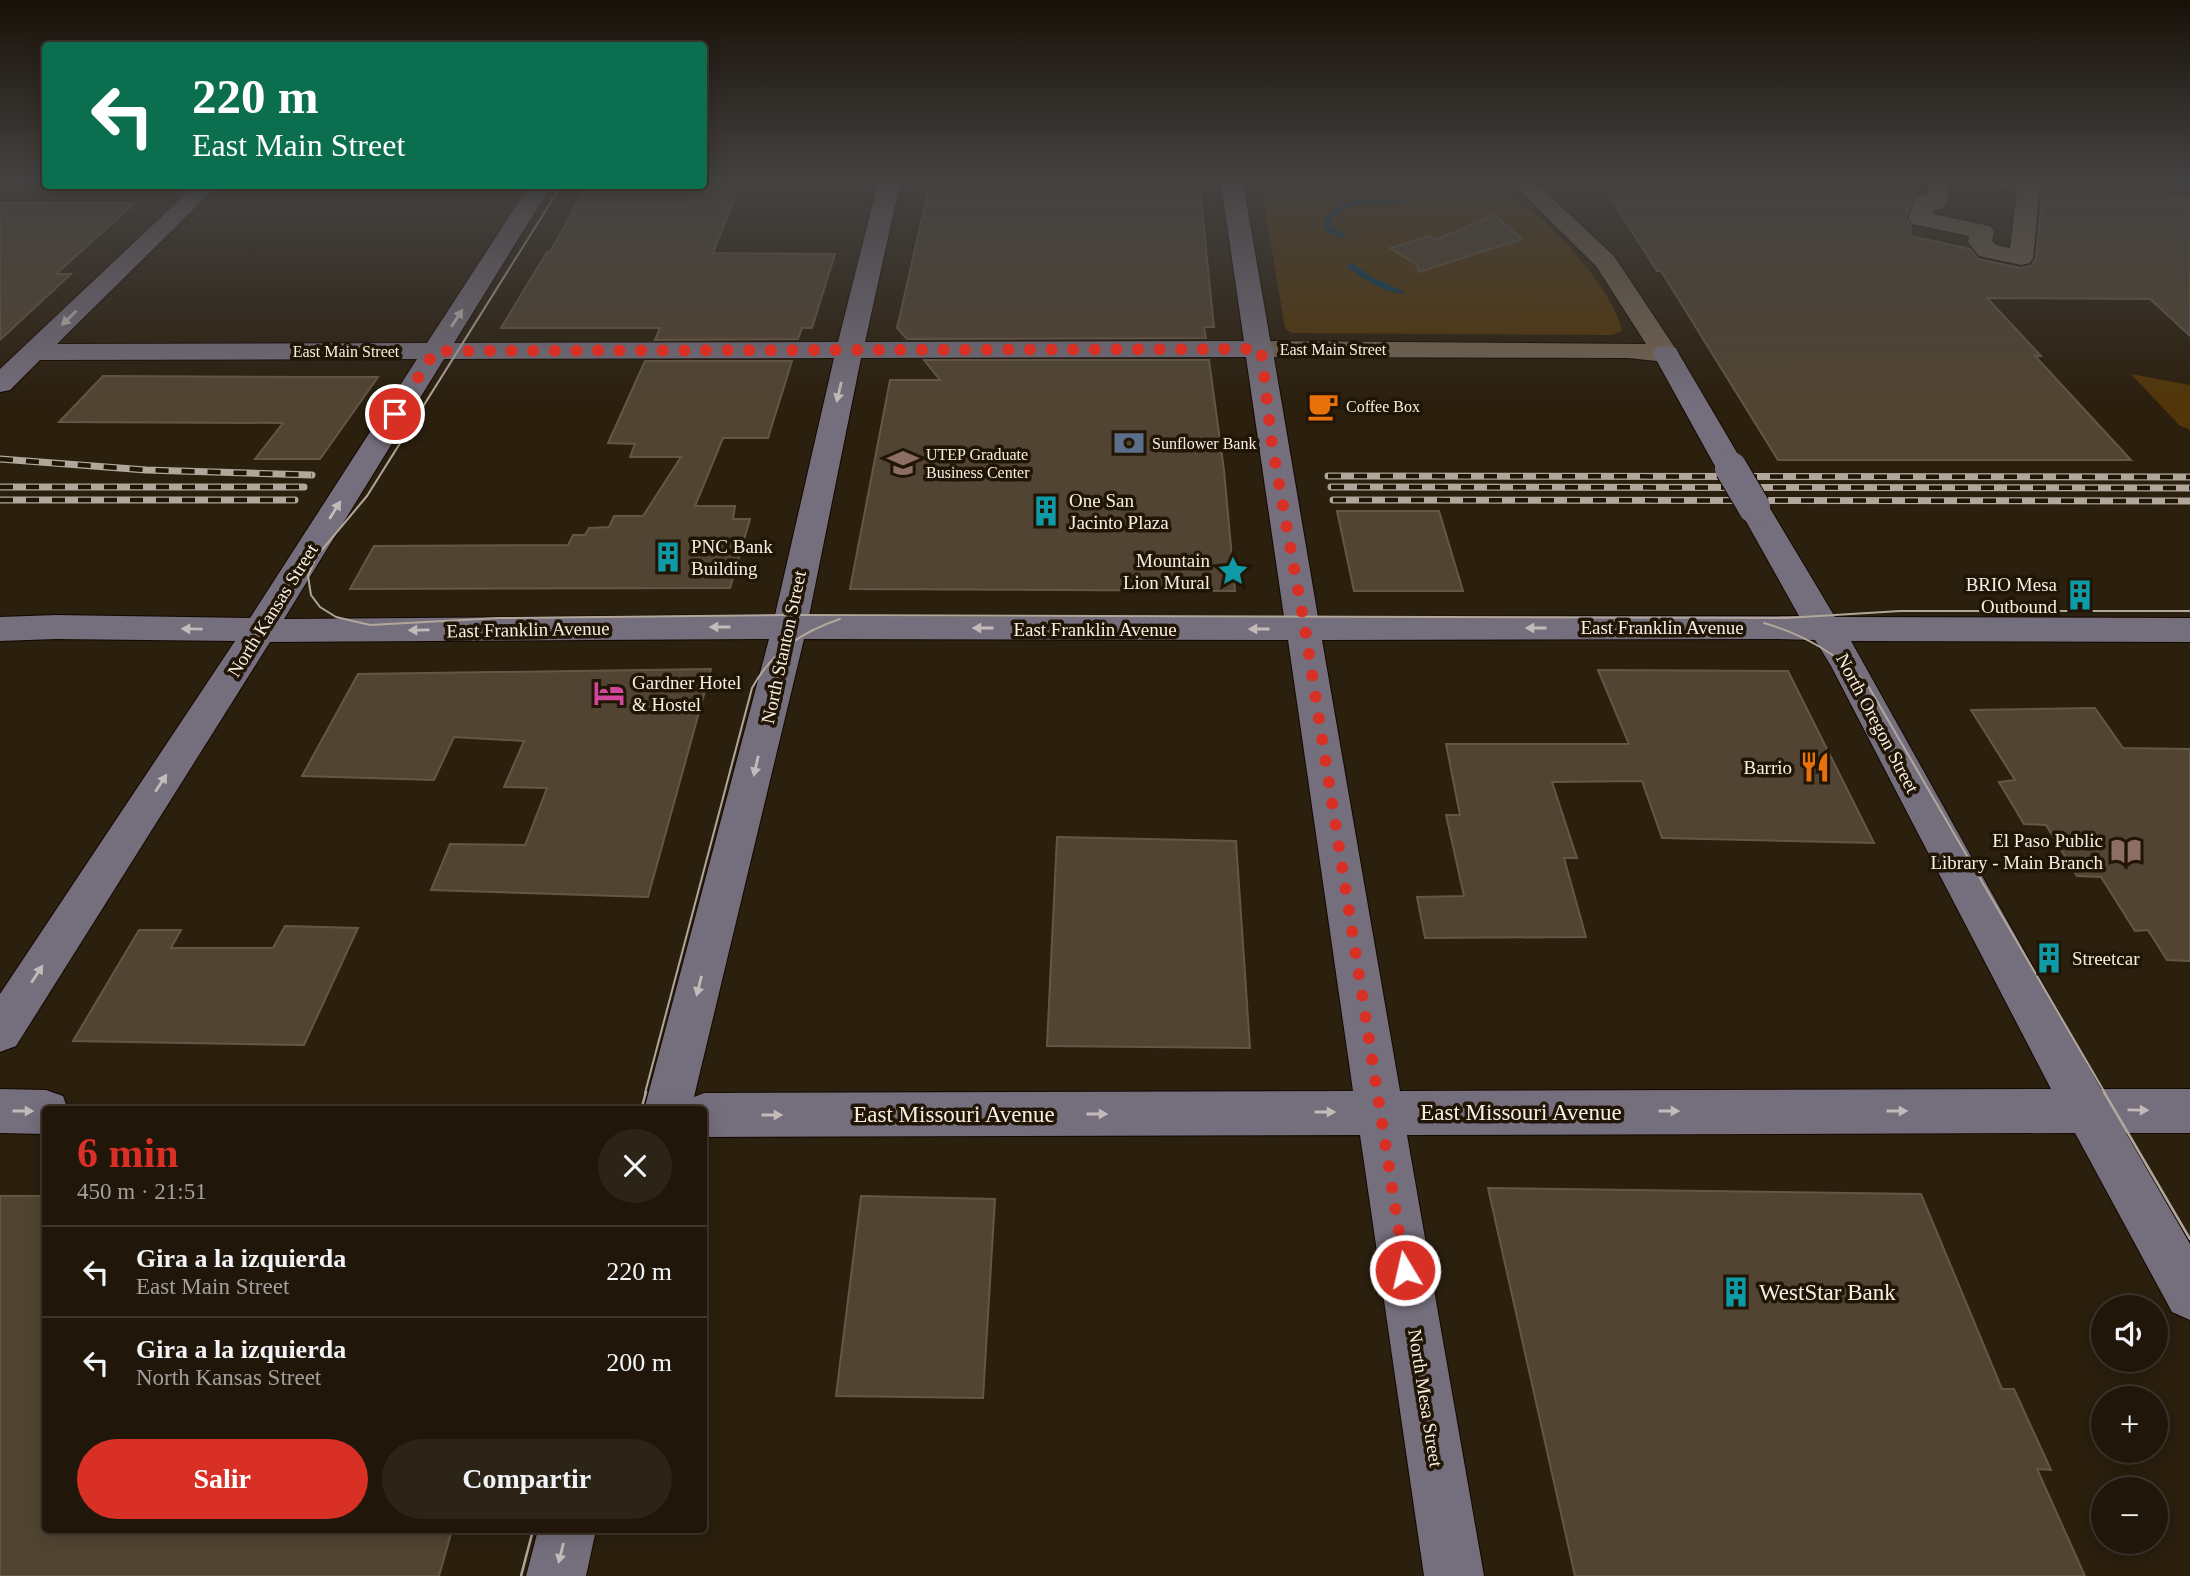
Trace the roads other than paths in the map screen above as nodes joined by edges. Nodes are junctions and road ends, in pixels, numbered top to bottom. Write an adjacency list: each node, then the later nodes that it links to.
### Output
1 (132, 257): 9 (street, one-way to 9)
2 (495, 257): 8 (street, North Kansas Street, one-way to 2)
3 (872, 257): 6 (street, North Stanton Street)
4 (1245, 257): 7 (street, North Mesa Street)
5 (1600, 257): 10 (street, North Oregon Street)
6 (849, 349): 7 (street, East Main Street); 8 (street, East Main Street); 12 (street, North Stanton Street, one-way to 12)
7 (1261, 349): 10 (street, East Main Street); 15 (street, North Mesa Street)
8 (435, 351): 9 (street, East Main Street); 16 (street, North Kansas Street, one-way to 8)
9 (33, 352): 11 (street)
10 (1666, 354): 13 (street, North Oregon Street, bridge)
11 (0, 384)
12 (789, 628): 15 (street, East Franklin Avenue, one-way to 12); 16 (street, East Franklin Avenue, one-way to 16); 19 (street, North Stanton Street, one-way to 19)
13 (1825, 628): 15 (street, East Franklin Avenue, one-way to 15); 17 (street, East Franklin Avenue); 20 (street, North Oregon Street)
14 (0, 629): 16 (street, East Franklin Avenue, one-way to 14)
15 (1305, 629): 24 (street, North Mesa Street)
16 (260, 630): 18 (street, North Kansas Street, one-way to 16)
17 (2190, 630)
18 (0, 1032)
19 (668, 1106)
20 (2087, 1110): 22 (street, East Missouri Avenue, one-way to 22); 24 (street, East Missouri Avenue, one-way to 20); 26 (street, North Oregon Street)
21 (0, 1111): 23 (street, one-way to 23)
22 (2190, 1111)
23 (42, 1112)
24 (1380, 1112): 25 (street, East Missouri Avenue, one-way to 24); 29 (street, North Mesa Street)
25 (707, 1115)
26 (2190, 1294)
27 (566, 1533): 28 (street, one-way to 28)
28 (555, 1576)
29 (1454, 1576)

